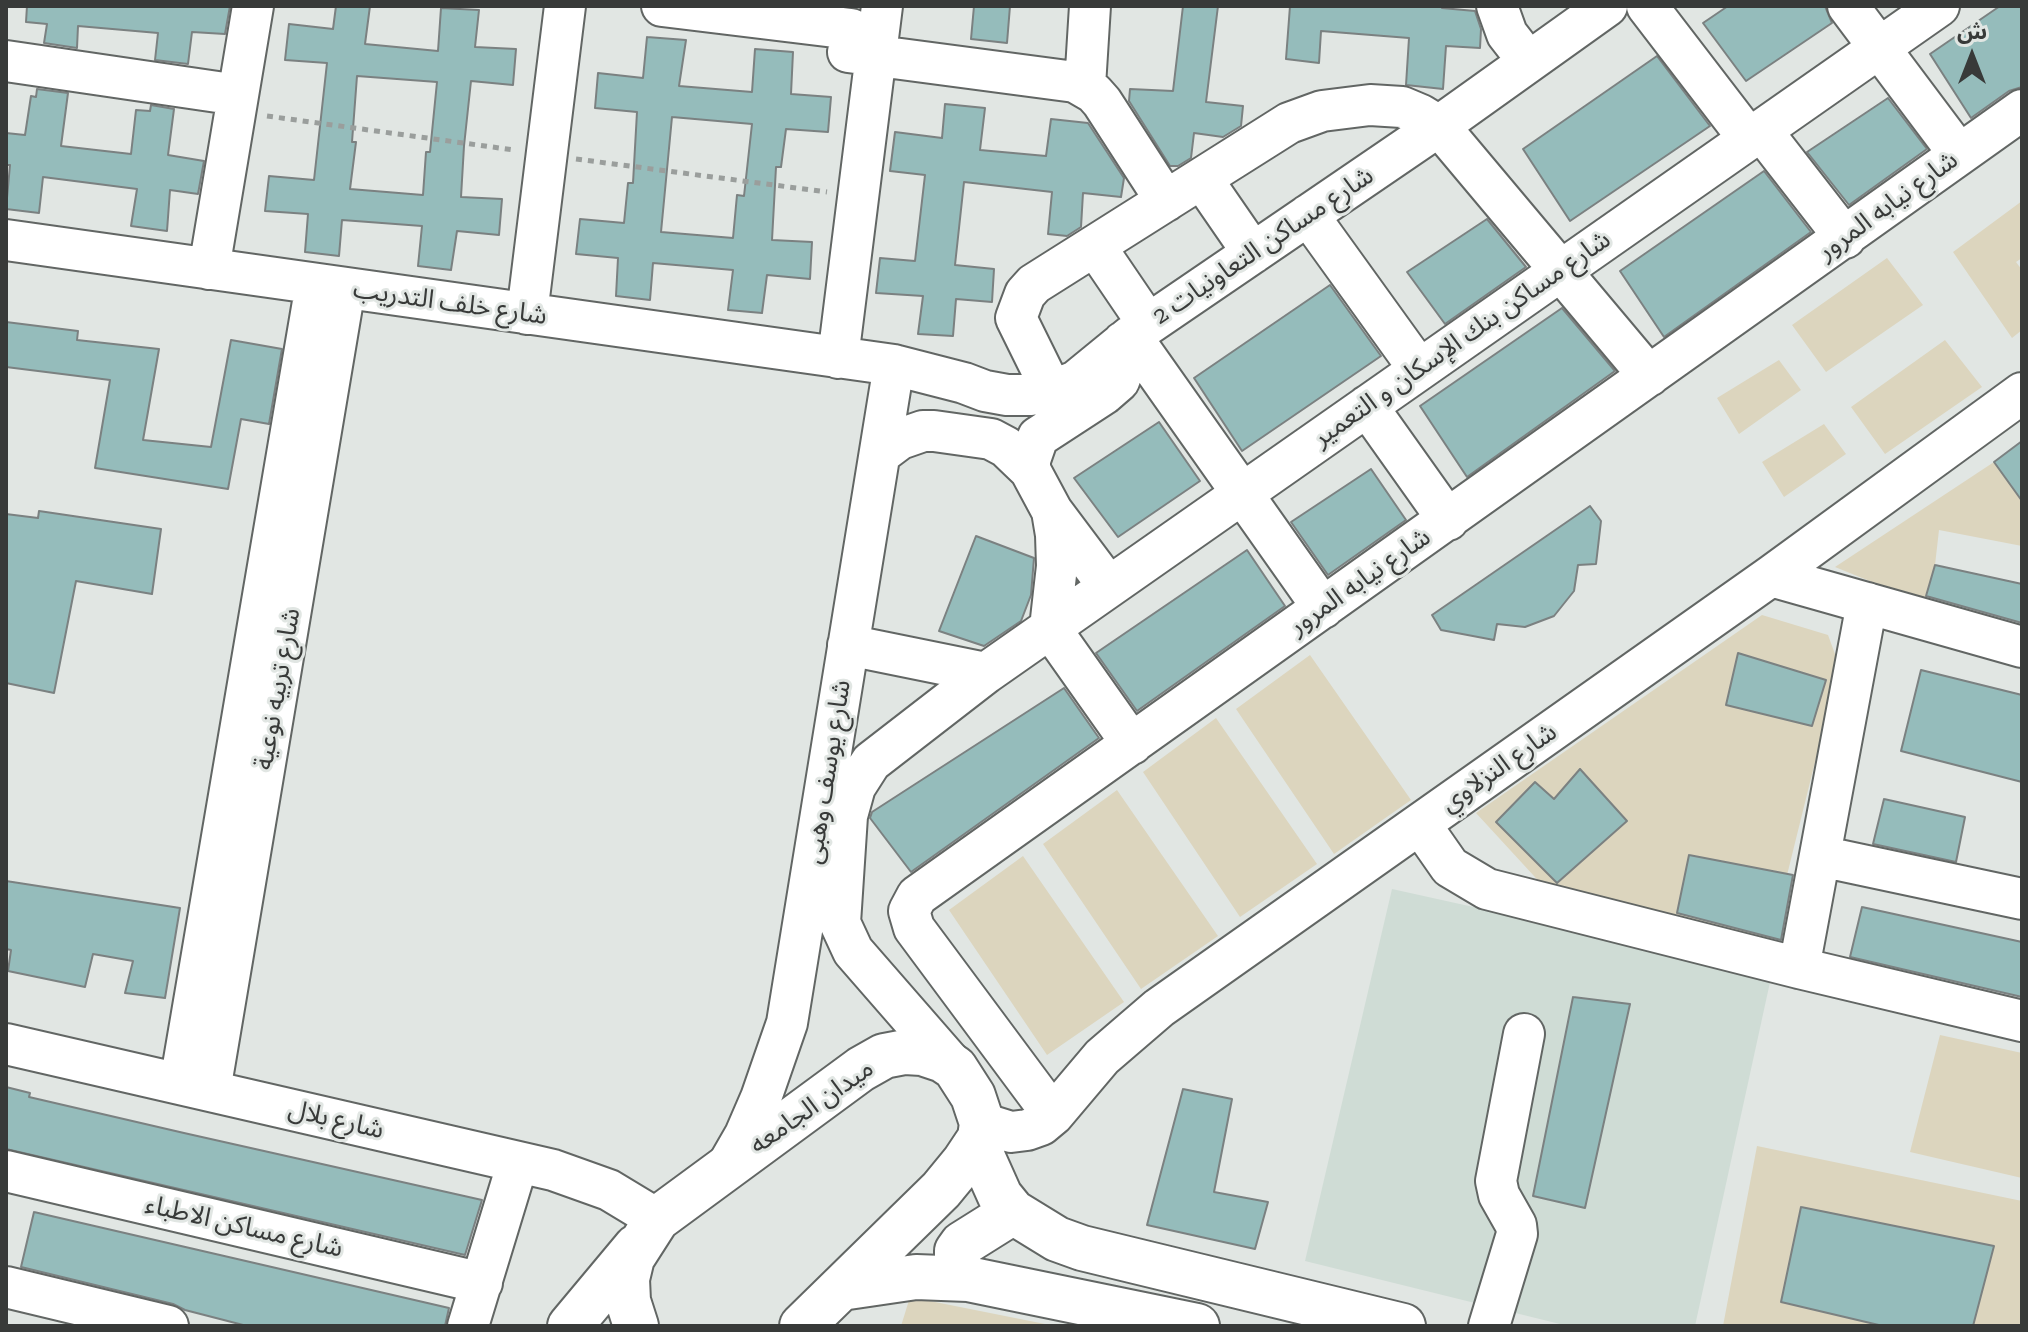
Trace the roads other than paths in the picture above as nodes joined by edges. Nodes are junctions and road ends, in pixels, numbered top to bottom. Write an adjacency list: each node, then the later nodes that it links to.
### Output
1 (253, 6): 15 (street)
2 (565, 6): 30 (street)
3 (662, 6): 10 (street)
4 (1090, 6): 14 (street)
5 (1497, 6): 13 (street)
6 (1607, 6): 13 (street, شارع مساكن التعاونيات 2)
7 (1647, 6): 18 (street)
8 (1848, 6): 11 (street)
9 (1939, 6): 11 (street, شارع مساكن بنك الإسكان و التعمير)
10 (862, 30): 14 (street); 32 (street)
11 (1879, 48): 18 (street, شارع مساكن بنك الإسكان و التعمير); 19 (street)
12 (6, 61): 15 (street)
13 (1528, 61): 17 (street, شارع مساكن التعاونيات 2)
14 (1085, 86): 21 (street)
15 (238, 95): 27 (street)
16 (2022, 110): 19 (street, شارع نيابه المرور)
17 (1439, 126): 20 (street); 22 (street, شارع مساكن التعاونيات 2); 28 (street)
18 (1755, 135): 23 (street); 28 (street, شارع مساكن بنك الإسكان و التعمير)
19 (1959, 154): 23 (street, شارع نيابه المرور)
20 (1202, 179): 21 (street); 26 (street)
21 (1166, 201): 25 (street)
22 (1308, 215): 26 (street, شارع مساكن التعاونيات 2); 34 (street)
23 (1845, 238): 35 (street, شارع نيابه المرور)
24 (6, 240): 27 (street, شارع خلف التدريب)
25 (1095, 246): 31 (street); 36 (street)
26 (1253, 253): 31 (street, شارع مساكن التعاونيات 2)
27 (209, 269): 29 (street, شارع خلف التدريب)
28 (1560, 271): 34 (street, شارع مساكن بنك الإسكان و التعمير); 35 (street)
29 (330, 286): 30 (street, شارع خلف التدريب); 63 (street, شارع تربيه نوعية)
30 (527, 314): 32 (street, شارع خلف التدريب)
31 (1134, 334): 36 (street, شارع مساكن التعاونيات 2); 40 (street); 41 (street)
32 (826, 356): 33 (street, شارع خلف التدريب)
33 (894, 365): 36 (street, شارع مساكن التعاونيات 2); 39 (street, شارع يوسف وهبى)
34 (1419, 369): 38 (street, شارع مساكن بنك الإسكان و التعمير)
35 (1649, 376): 43 (street, شارع نيابه المرور)
36 (1052, 391)
37 (2022, 393): 44 (street, شارع النزلاوي)
38 (1367, 406): 41 (street, شارع مساكن بنك الإسكان و التعمير); 43 (street)
39 (880, 454): 40 (street); 49 (street, شارع يوسف وهبى)
40 (1030, 470): 42 (street)
41 (1243, 493): 45 (street, شارع مساكن بنك الإسكان و التعمير); 47 (street)
42 (1052, 511): 45 (street); 48 (street)
43 (1448, 520): 47 (street, شارع نيابه المرور)
44 (1771, 576): 46 (street); 53 (street, شارع النزلاوي)
45 (1109, 587): 48 (street, شارع مساكن بنك الإسكان و التعمير)
46 (1867, 603): 50 (street); 54 (street)
47 (1323, 608): 52 (street, شارع نيابه المرور)
48 (1050, 628): 51 (street, شارع مساكن بنك الإسكان و التعمير); 52 (street)
49 (848, 645): 51 (street); 56 (street, شارع يوسف وهبى)
50 (2022, 647)
51 (986, 673): 57 (street, شارع يوسف وهبى)
52 (1132, 744): 64 (street, شارع نيابه المرور)
53 (1420, 824): 58 (street); 64 (street, شارع النزلاوي)
54 (1820, 856): 55 (street); 58 (street)
55 (2022, 896)
56 (802, 932): 57 (street); 67 (street, شارع يوسف وهبى)
57 (843, 932): 62 (street)
58 (1799, 968): 59 (street)
59 (2022, 1021)
60 (1524, 1034): 82 (street)
61 (6, 1044): 63 (street, شارع بلال)
62 (955, 1068): 65 (main road); 67 (main road, ميدان الجامعه)
63 (195, 1087): 66 (street, شارع بلال)
64 (1053, 1115): 65 (street, شارع النزلاوي)
65 (981, 1131): 69 (main road); 74 (main road)
66 (518, 1162): 70 (street, شارع بلال); 72 (street)
67 (726, 1168): 70 (main road, ميدان الجامعه)
68 (6, 1171): 72 (street, شارع مساكن الاطباء)
69 (1013, 1212): 71 (main road); 81 (main road)
70 (650, 1230): 77 (main road); 78 (main road)
71 (968, 1279): 74 (main road); 80 (main road)
72 (482, 1283): 76 (street)
73 (6, 1287): 75 (street)
74 (841, 1288): 79 (main road)
75 (168, 1326)
76 (468, 1326)
77 (570, 1326)
78 (636, 1326)
79 (802, 1326)
80 (1197, 1326)
81 (1403, 1326)
82 (1489, 1326)

